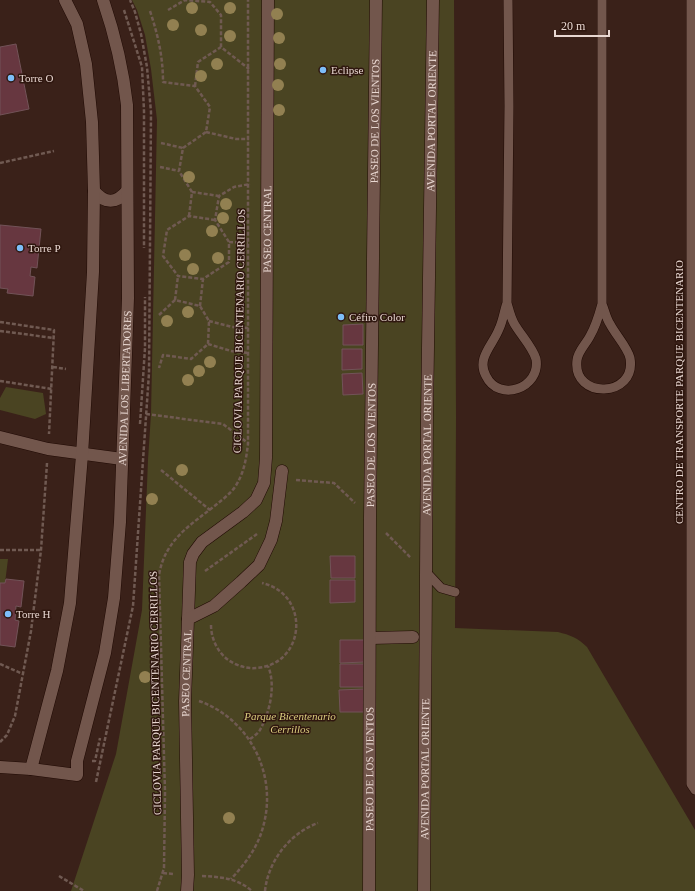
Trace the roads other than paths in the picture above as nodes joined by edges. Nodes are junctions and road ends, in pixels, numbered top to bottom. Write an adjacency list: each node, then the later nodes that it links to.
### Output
1 (65, 0): 10 (street)
2 (103, 0): 11 (street, AVENIDA LOS LIBERTADORES)
3 (268, 0): 20 (street, PASEO CENTRAL)
4 (376, 0): 22 (street, PASEO DE LOS VIENTOS)
5 (433, 0): 18 (street, AVENIDA PORTAL ORIENTE)
6 (508, 0): 12 (lane)
7 (602, 0): 13 (lane)
8 (691, 0): 9 (lane, CENTRO DE TRANSPORTE PARQUE BICENTENARIO)
9 (693, 74): 25 (lane, CENTRO DE TRANSPORTE PARQUE BICENTENARIO)
10 (94, 191): 11 (street); 15 (street)
11 (127, 191): 16 (street, AVENIDA LOS LIBERTADORES)
12 (506, 303): 12 (lane)
13 (602, 304): 13 (lane)
14 (0, 437): 15 (street)
15 (82, 454): 16 (street); 24 (street)
16 (122, 459): 24 (street, AVENIDA LOS LIBERTADORES)
17 (282, 471): 20 (street, PASEO CENTRAL)
18 (426, 572): 19 (lane); 28 (street, AVENIDA PORTAL ORIENTE)
19 (455, 592)
20 (188, 619): 26 (street, PASEO CENTRAL)
21 (413, 636): 22 (street)
22 (370, 638): 27 (street, PASEO DE LOS VIENTOS)
23 (0, 766): 24 (street)
24 (31, 769)
25 (693, 787)
26 (187, 891)
27 (369, 891)
28 (424, 891)

